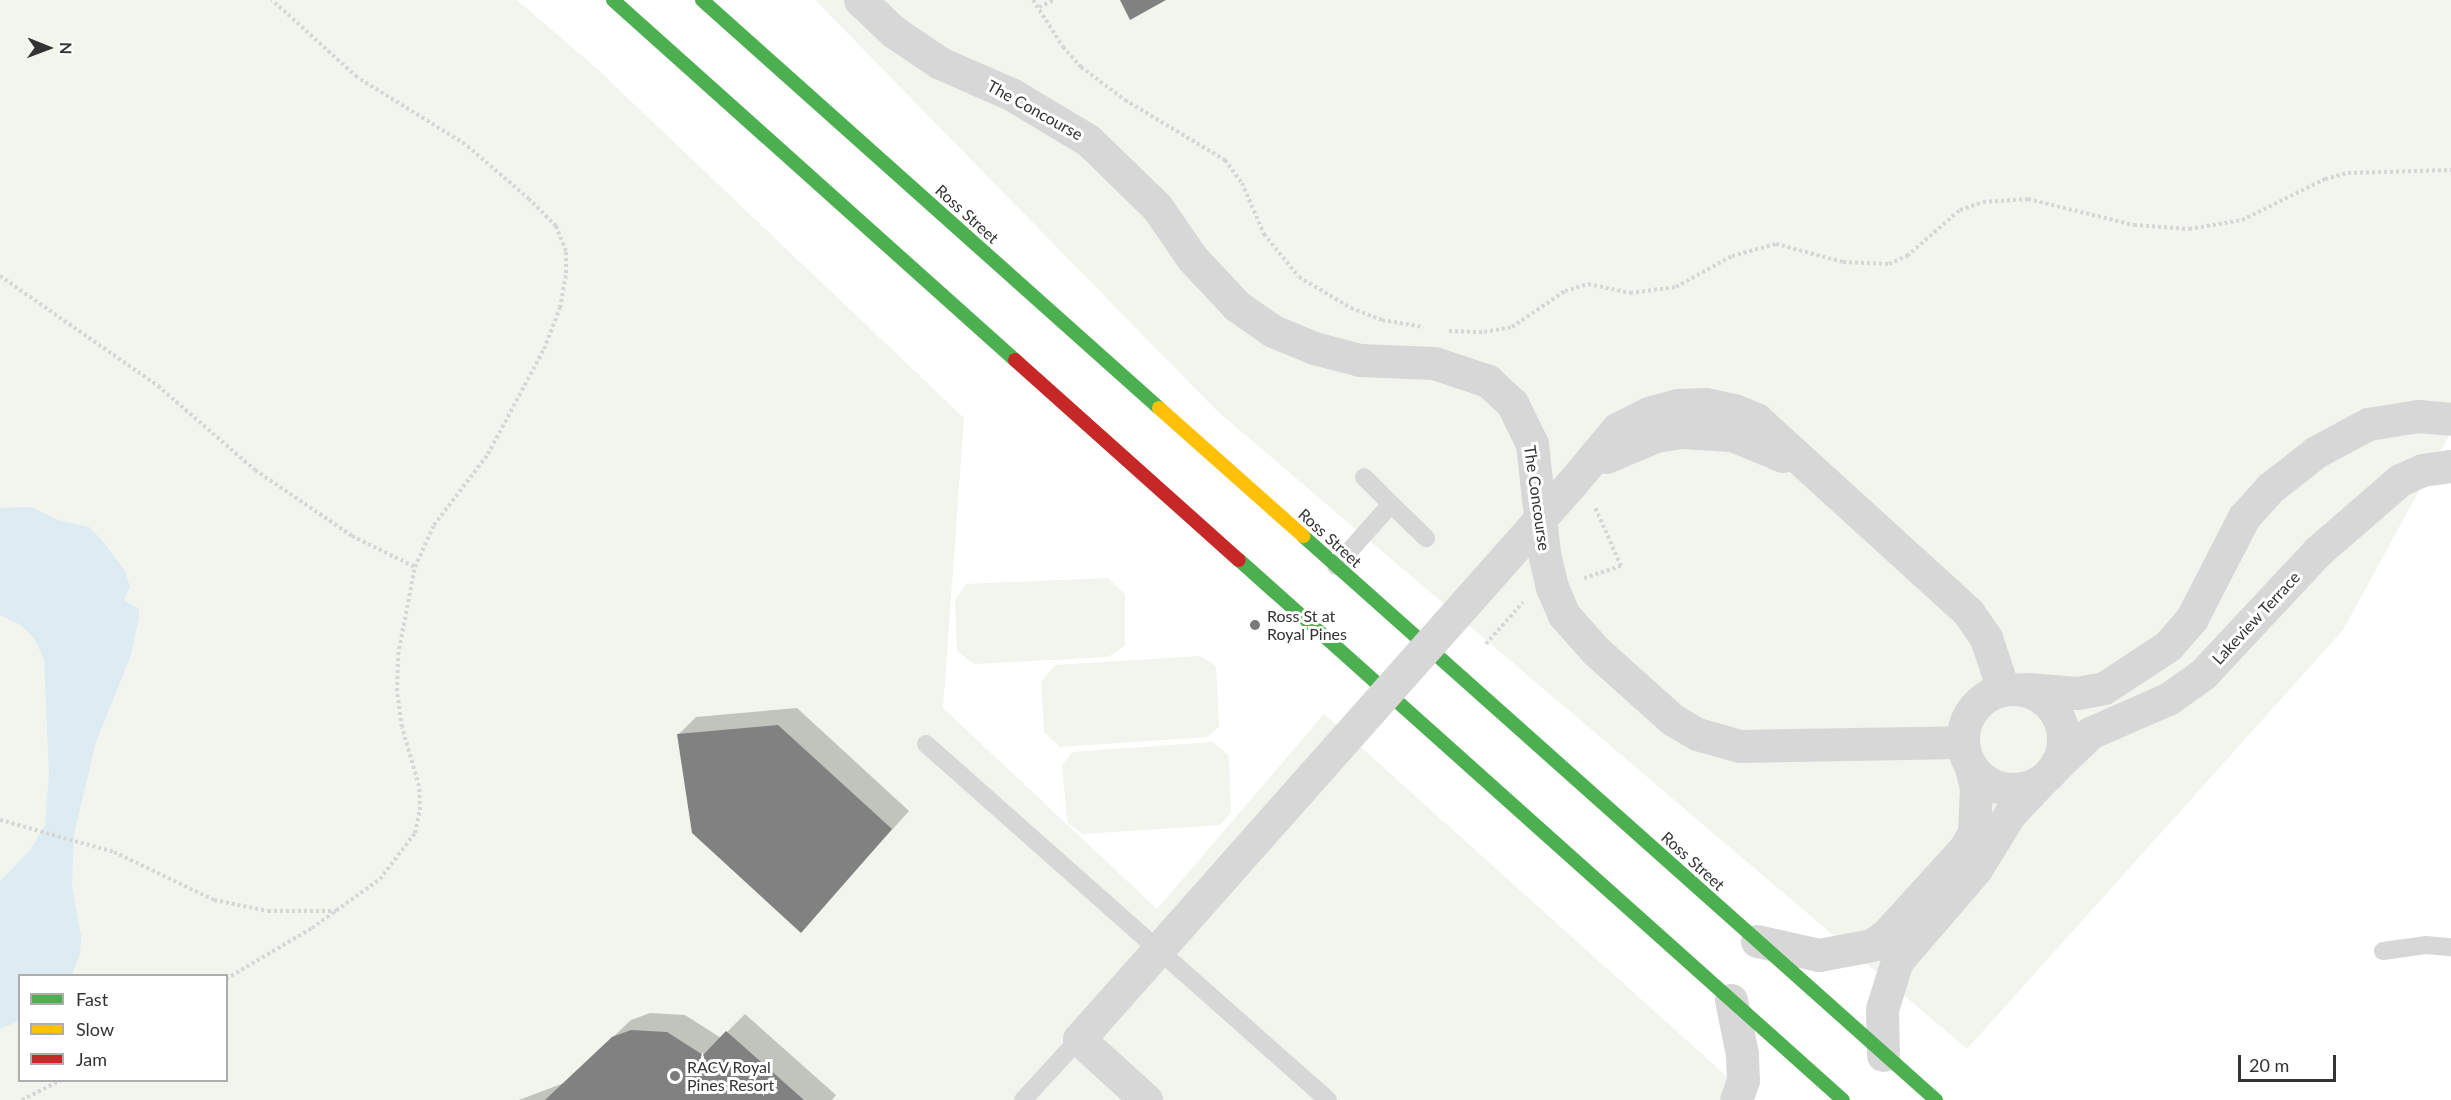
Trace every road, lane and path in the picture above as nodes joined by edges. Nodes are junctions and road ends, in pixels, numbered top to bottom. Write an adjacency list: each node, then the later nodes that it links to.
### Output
1 (272, 0): 19 (path)
2 (613, 0): 33 (main road)
3 (702, 0): 18 (main road, Ross Street)
4 (860, 0): 25 (street, The Concourse)
5 (1033, 0): 7 (path)
6 (1054, 0): 7 (path)
7 (1039, 7): 10 (path)
8 (2451, 170): 11 (path)
9 (0, 276): 19 (path)
10 (1435, 329)
11 (1444, 330)
12 (2451, 419): 23 (street)
13 (2451, 466): 26 (street, Lakeview Terrace)
14 (1364, 477): 16 (lane)
15 (1582, 492): 20 (path); 23 (street); 34 (street, bridge)
16 (1391, 504): 17 (lane); 18 (lane)
17 (1426, 538)
18 (1336, 566): 29 (main road, Ross Street)
19 (415, 567): 28 (path)
20 (1577, 580)
21 (1531, 593): 22 (path)
22 (1486, 644)
23 (2015, 689): 25 (street); 26 (street)
24 (926, 744): 40 (lane)
25 (1967, 755): 26 (street); 29 (street)
26 (2048, 773): 35 (street, Lakeview Terrace)
27 (0, 820): 28 (path)
28 (337, 911): 32 (path)
29 (1757, 941): 35 (main road, Ross Street)
30 (2451, 947): 31 (lane)
31 (2383, 951)
32 (228, 978)
33 (1731, 1000): 41 (street); 42 (main road)
34 (1079, 1039): 38 (lane); 39 (street)
35 (1883, 1055): 43 (main road, Ross Street)
36 (57, 1082): 37 (path)
37 (22, 1100)
38 (1023, 1100)
39 (1146, 1100)
40 (1328, 1100)
41 (1736, 1100)
42 (1843, 1100)
43 (1936, 1100)

